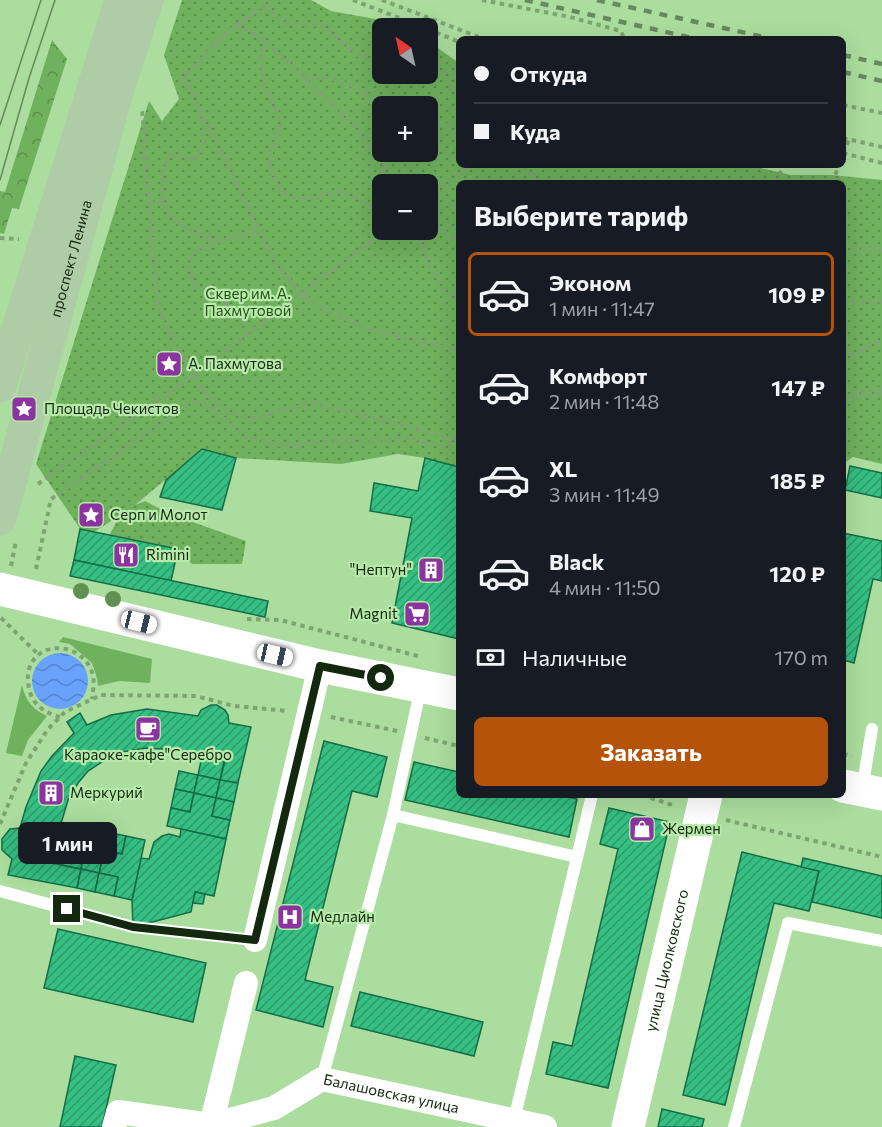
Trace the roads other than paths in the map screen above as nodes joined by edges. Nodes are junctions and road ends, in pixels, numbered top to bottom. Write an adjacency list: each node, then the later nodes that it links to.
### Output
1 (121, 0): 3 (main road, проспект Ленина)
2 (147, 0): 3 (main road, проспект Ленина)
3 (118, 91): 4 (main road, проспект Ленина); 5 (main road, проспект Ленина)
4 (0, 386)
5 (0, 519)
6 (0, 589): 7 (main road)
7 (320, 666): 8 (main road); 17 (street)
8 (421, 687): 9 (main road); 14 (lane)
9 (456, 693)
10 (872, 729): 11 (lane)
11 (862, 790)
12 (591, 798): 15 (lane)
13 (704, 805): 25 (main road, улица Циолковского)
14 (393, 815): 15 (lane); 20 (lane)
15 (577, 857): 21 (lane)
16 (0, 891): 17 (lane)
17 (255, 940)
18 (882, 941): 26 (lane)
19 (246, 983): 22 (street)
20 (322, 1079): 21 (street, Балашовская улица); 22 (street, Балашовская улица)
21 (514, 1120): 24 (street, Балашовская улица)
22 (211, 1125): 23 (street)
23 (114, 1127)
24 (545, 1127)
25 (628, 1127)
26 (734, 1127)

